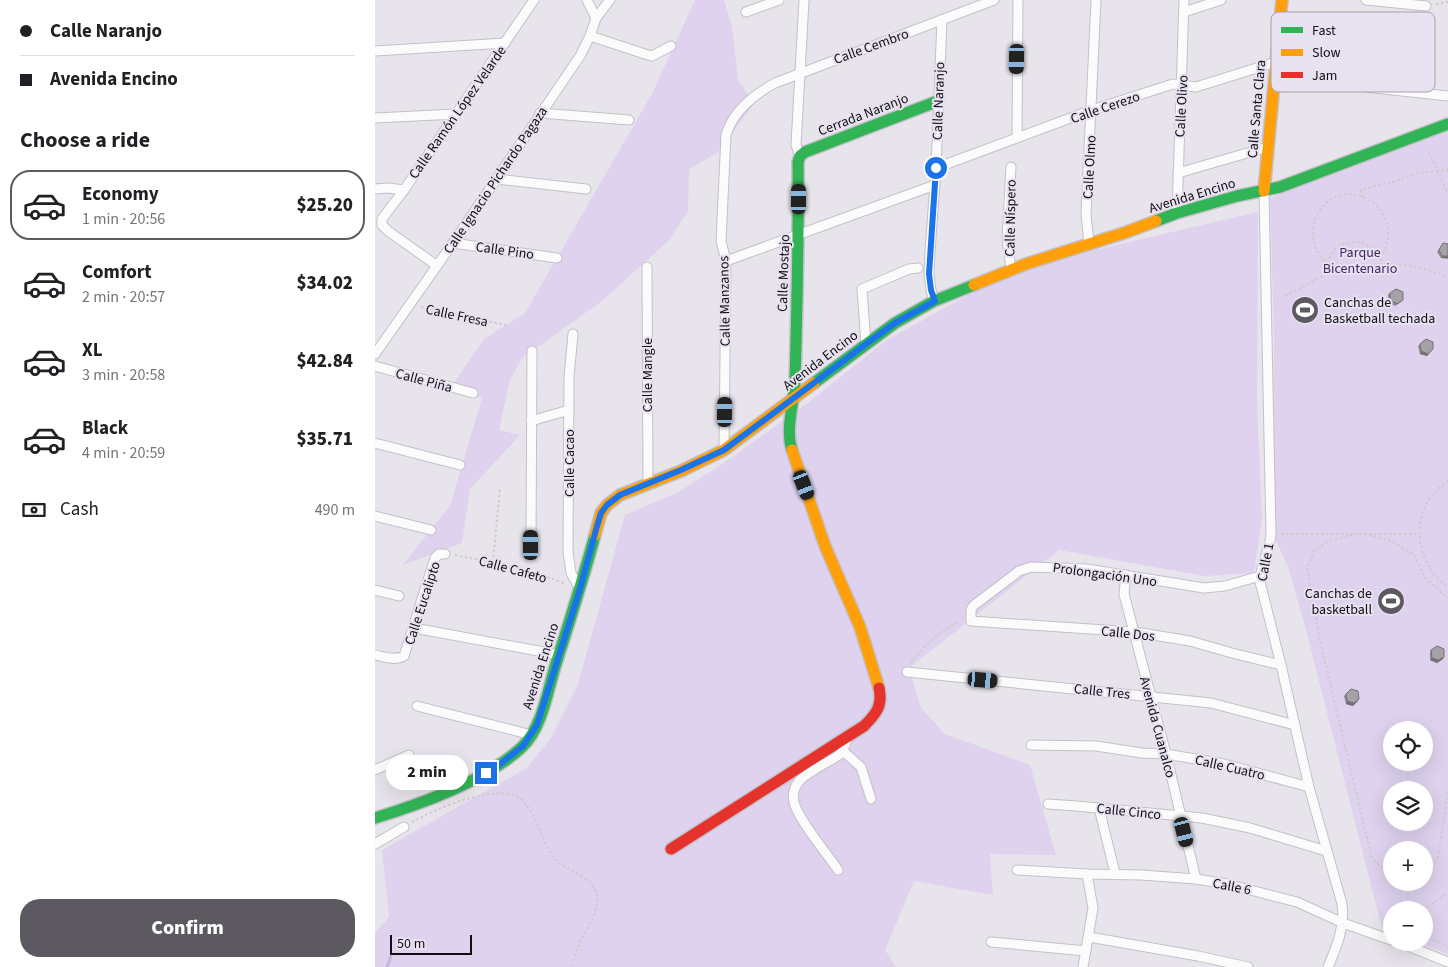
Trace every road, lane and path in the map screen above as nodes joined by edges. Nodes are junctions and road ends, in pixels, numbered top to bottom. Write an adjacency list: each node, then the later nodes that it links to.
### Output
1 (534, 0): 19 (street, Calle Ramón López Velarde)
2 (587, 0): 16 (street)
3 (610, 0): 16 (street, Calle Ignacio Pichardo Pagaza)
4 (779, 0): 14 (street)
5 (805, 0): 23 (street, Calle Mostajo)
6 (994, 0): 17 (street, Calle Cembro)
7 (1018, 0): 36 (street)
8 (1096, 0): 30 (street, Calle Olmo)
9 (1184, 0): 15 (street, Calle Olivo)
10 (1221, 0): 15 (street)
11 (1366, 0): 13 (street)
12 (1448, 2): 13 (path)
13 (1426, 6)
14 (746, 12)
15 (1185, 12): 24 (street, Calle Olivo)
16 (596, 18): 18 (street, Calle Ignacio Pichardo Pagaza)
17 (942, 20): 23 (street, Calle Cembro); 29 (street, Calle Naranjo)
18 (590, 36): 20 (street); 31 (street, Calle Ignacio Pichardo Pagaza)
19 (505, 43): 21 (street); 32 (street, Calle Ramón López Velarde)
20 (671, 46)
21 (375, 51)
22 (1271, 64): 24 (street, Calle Cerezo)
23 (800, 72): 28 (street, Calle Cembro); 39 (street, Calle Mostajo)
24 (1182, 84): 30 (street, Calle Cerezo); 44 (street, Calle Olivo)
25 (1273, 92): 37 (main road, Calle Santa Clara)
26 (1411, 92): 27 (street)
27 (1448, 96)
28 (752, 98): 59 (street, Calle Manzanos)
29 (938, 101): 39 (main road, Cerrada Naranjo); 41 (street, Calle Naranjo)
30 (1092, 110): 36 (street, Calle Cerezo); 56 (street, Calle Olmo)
31 (540, 113): 34 (street); 45 (street, Calle Ignacio Pichardo Pagaza)
32 (456, 114): 33 (street); 49 (street, Calle Ramón López Velarde)
33 (375, 118)
34 (629, 120)
35 (1448, 124): 50 (main road, Avenida Encino)
36 (1017, 138): 41 (street, Calle Cerezo)
37 (1268, 147): 44 (street); 50 (main road, Calle Santa Clara)
38 (1429, 152): 43 (path)
39 (800, 156): 54 (main road, Calle Mostajo)
40 (1011, 166): 65 (street, Calle Níspero)
41 (936, 168): 46 (street, Calle Naranjo)
42 (1448, 170): 43 (path)
43 (1438, 171): 51 (path); 52 (path)
44 (1178, 173): 53 (street, Calle Olivo)
45 (496, 179): 48 (street); 55 (street, Calle Ignacio Pichardo Pagaza)
46 (935, 185): 54 (street); 69 (street, Calle Naranjo)
47 (375, 189): 49 (street)
48 (586, 189)
49 (404, 190): 62 (street, Calle Ramón López Velarde)
50 (1264, 191): 53 (main road, Avenida Encino); 89 (street, Calle 1)
51 (1448, 194)
52 (1363, 197): 58 (path); 60 (path)
53 (1177, 213): 56 (main road, Avenida Encino)
54 (799, 235): 59 (street); 78 (main road, Calle Mostajo)
55 (453, 243): 57 (street, Calle Pino); 62 (street, Calle Ignacio Pichardo Pagaza)
56 (1089, 244): 65 (main road, Avenida Encino)
57 (557, 258)
58 (1379, 258): 60 (path); 61 (path)
59 (726, 261): 82 (street, Calle Manzanos)
60 (1327, 263): 66 (path)
61 (1383, 264): 66 (path); 67 (path)
62 (437, 265): 70 (street, Calle Ignacio Pichardo Pagaza)
63 (647, 267): 85 (street, Calle Mangle)
64 (918, 268): 73 (street)
65 (1011, 269): 69 (main road, Avenida Encino)
66 (1339, 270): 68 (path)
67 (1448, 277)
68 (1285, 296)
69 (935, 301): 73 (main road, Avenida Encino)
70 (408, 305): 71 (path, Calle Fresa); 75 (street, Calle Ignacio Pichardo Pagaza)
71 (506, 325)
72 (573, 334): 79 (street, Calle Cacao)
73 (866, 344): 78 (main road, Avenida Encino)
74 (531, 351): 80 (street)
75 (375, 354)
76 (375, 366): 77 (street, Calle Piña)
77 (473, 393)
78 (794, 398): 82 (main road, Avenida Encino); 113 (main road, Calle Mostajo)
79 (569, 410): 80 (street); 98 (street, Calle Cacao)
80 (531, 421): 92 (street)
81 (375, 443): 83 (street)
82 (724, 450): 85 (main road, Avenida Encino)
83 (460, 465)
84 (1448, 481): 91 (path)
85 (648, 483): 98 (main road, Avenida Encino)
86 (500, 488): 94 (path)
87 (375, 516): 88 (street)
88 (431, 530)
89 (1271, 534): 90 (path); 96 (street, Calle 1)
90 (1359, 534): 91 (path); 101 (path); 131 (path)
91 (1419, 534): 97 (path)
92 (531, 545)
93 (445, 554): 94 (path, Calle Cafeto); 103 (street, Calle Eucalipto)
94 (493, 562): 98 (path, Calle Cafeto)
95 (1126, 575): 96 (street, Prolongación Uno); 102 (street, Prolongación Uno); 104 (street, Avenida Cuanalco)
96 (1260, 576): 107 (street, Calle 1)
97 (1448, 587)
98 (580, 589): 106 (main road, Avenida Encino)
99 (375, 590): 100 (street)
100 (399, 596)
101 (1448, 598)
102 (971, 621): 104 (street, Calle Dos); 108 (path)
103 (414, 628): 105 (street, Calle Eucalipto); 106 (street)
104 (1135, 632): 107 (street, Calle Dos); 109 (street, Avenida Cuanalco)
105 (375, 655)
106 (560, 655): 112 (main road, Avenida Encino)
107 (1281, 665): 111 (street, Calle 1)
108 (907, 672): 109 (street, Calle Tres)
109 (1149, 696): 111 (street, Calle Tres); 116 (street, Avenida Cuanalco)
110 (417, 706): 112 (street)
111 (1295, 725): 119 (street, Calle 1)
112 (532, 735): 125 (main road, Avenida Encino)
113 (847, 738): 115 (street); 128 (main road, Calle Mostajo)
114 (1031, 745): 116 (street, Calle Cuatro)
115 (843, 751): 121 (street); 132 (street)
116 (1166, 754): 119 (street, Calle Cuatro); 124 (street, Avenida Cuanalco)
117 (409, 755): 118 (street)
118 (375, 770)
119 (1309, 787): 129 (street, Calle 1)
120 (1448, 791): 130 (path)
121 (871, 798)
122 (1048, 804): 123 (street, Calle Cinco)
123 (1099, 808): 124 (street, Calle Cinco); 135 (street)
124 (1181, 816): 129 (street, Calle Cinco); 136 (street, Avenida Cuanalco)
125 (375, 818)
126 (404, 828): 127 (street); 148 (path)
127 (375, 844)
128 (671, 849)
129 (1326, 851): 139 (street, Calle 1)
130 (1433, 864)
131 (1383, 868)
132 (838, 870)
133 (1017, 870): 134 (street, Calle 6)
134 (1087, 874): 135 (street, Calle 6); 140 (street)
135 (1115, 874): 136 (street, Calle 6)
136 (1196, 879): 139 (street, Calle 6)
137 (1448, 893): 138 (path)
138 (1433, 903)
139 (1343, 923): 141 (street, Calle 6); 151 (street)
140 (1089, 937): 145 (street); 150 (street)
141 (1383, 937)
142 (1433, 940): 144 (path)
143 (991, 942): 145 (street)
144 (1448, 946)
145 (1086, 951): 149 (street)
146 (1420, 951): 147 (street)
147 (1448, 962)
148 (571, 967)
149 (1083, 967)
150 (1248, 967)
151 (1328, 967)

